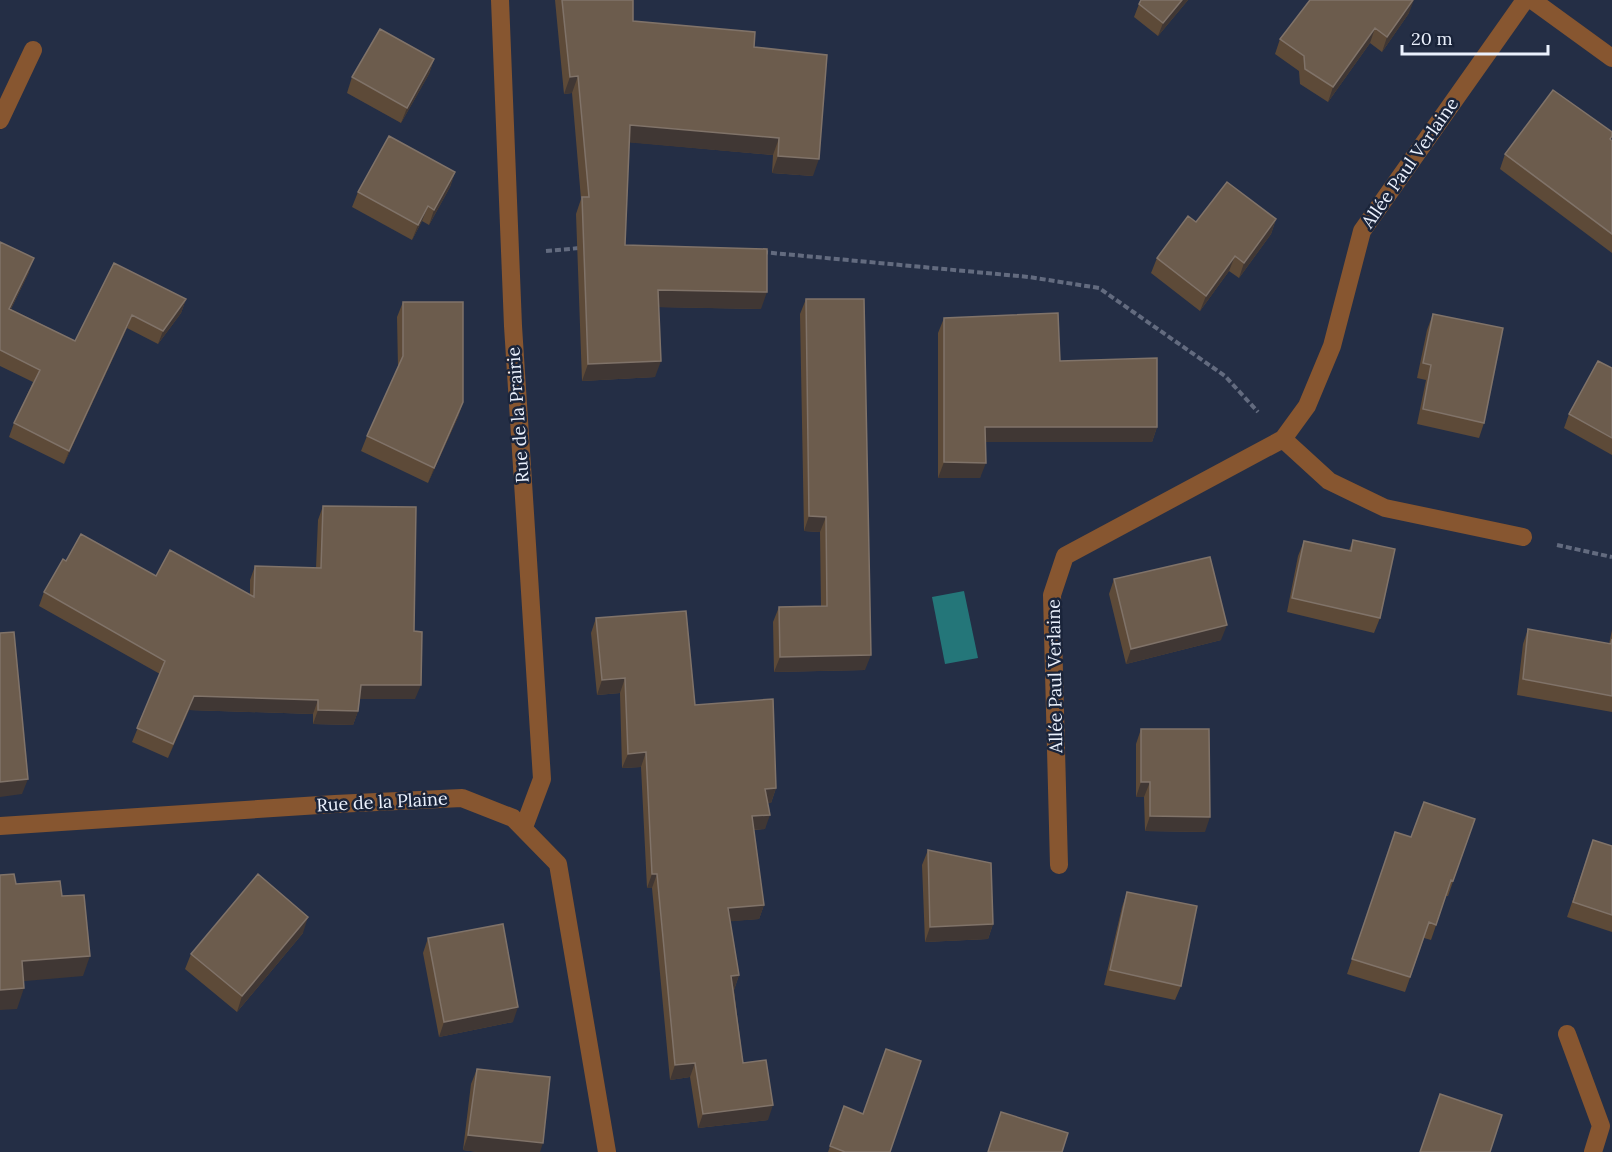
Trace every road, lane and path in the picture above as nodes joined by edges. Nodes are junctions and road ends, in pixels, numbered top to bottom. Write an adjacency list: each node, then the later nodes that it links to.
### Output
1 (500, 0): 9 (street, Rue de la Prairie)
2 (1525, 0): 10 (street, Allée Paul Verlaine)
3 (1532, 0): 5 (street)
4 (33, 50): 6 (street)
5 (1612, 58)
6 (0, 120)
7 (585, 248): 9 (path)
8 (755, 251): 10 (path)
9 (510, 257): 14 (street, Rue de la Prairie)
10 (1283, 439): 11 (street); 15 (street, Allée Paul Verlaine)
11 (1523, 537): 12 (path)
12 (1612, 557)
13 (0, 826): 14 (street, Rue de la Plaine)
14 (524, 827): 17 (street, Rue de la Plaine)
15 (1059, 866)
16 (1568, 1034): 18 (street)
17 (607, 1152)
18 (1593, 1152)

